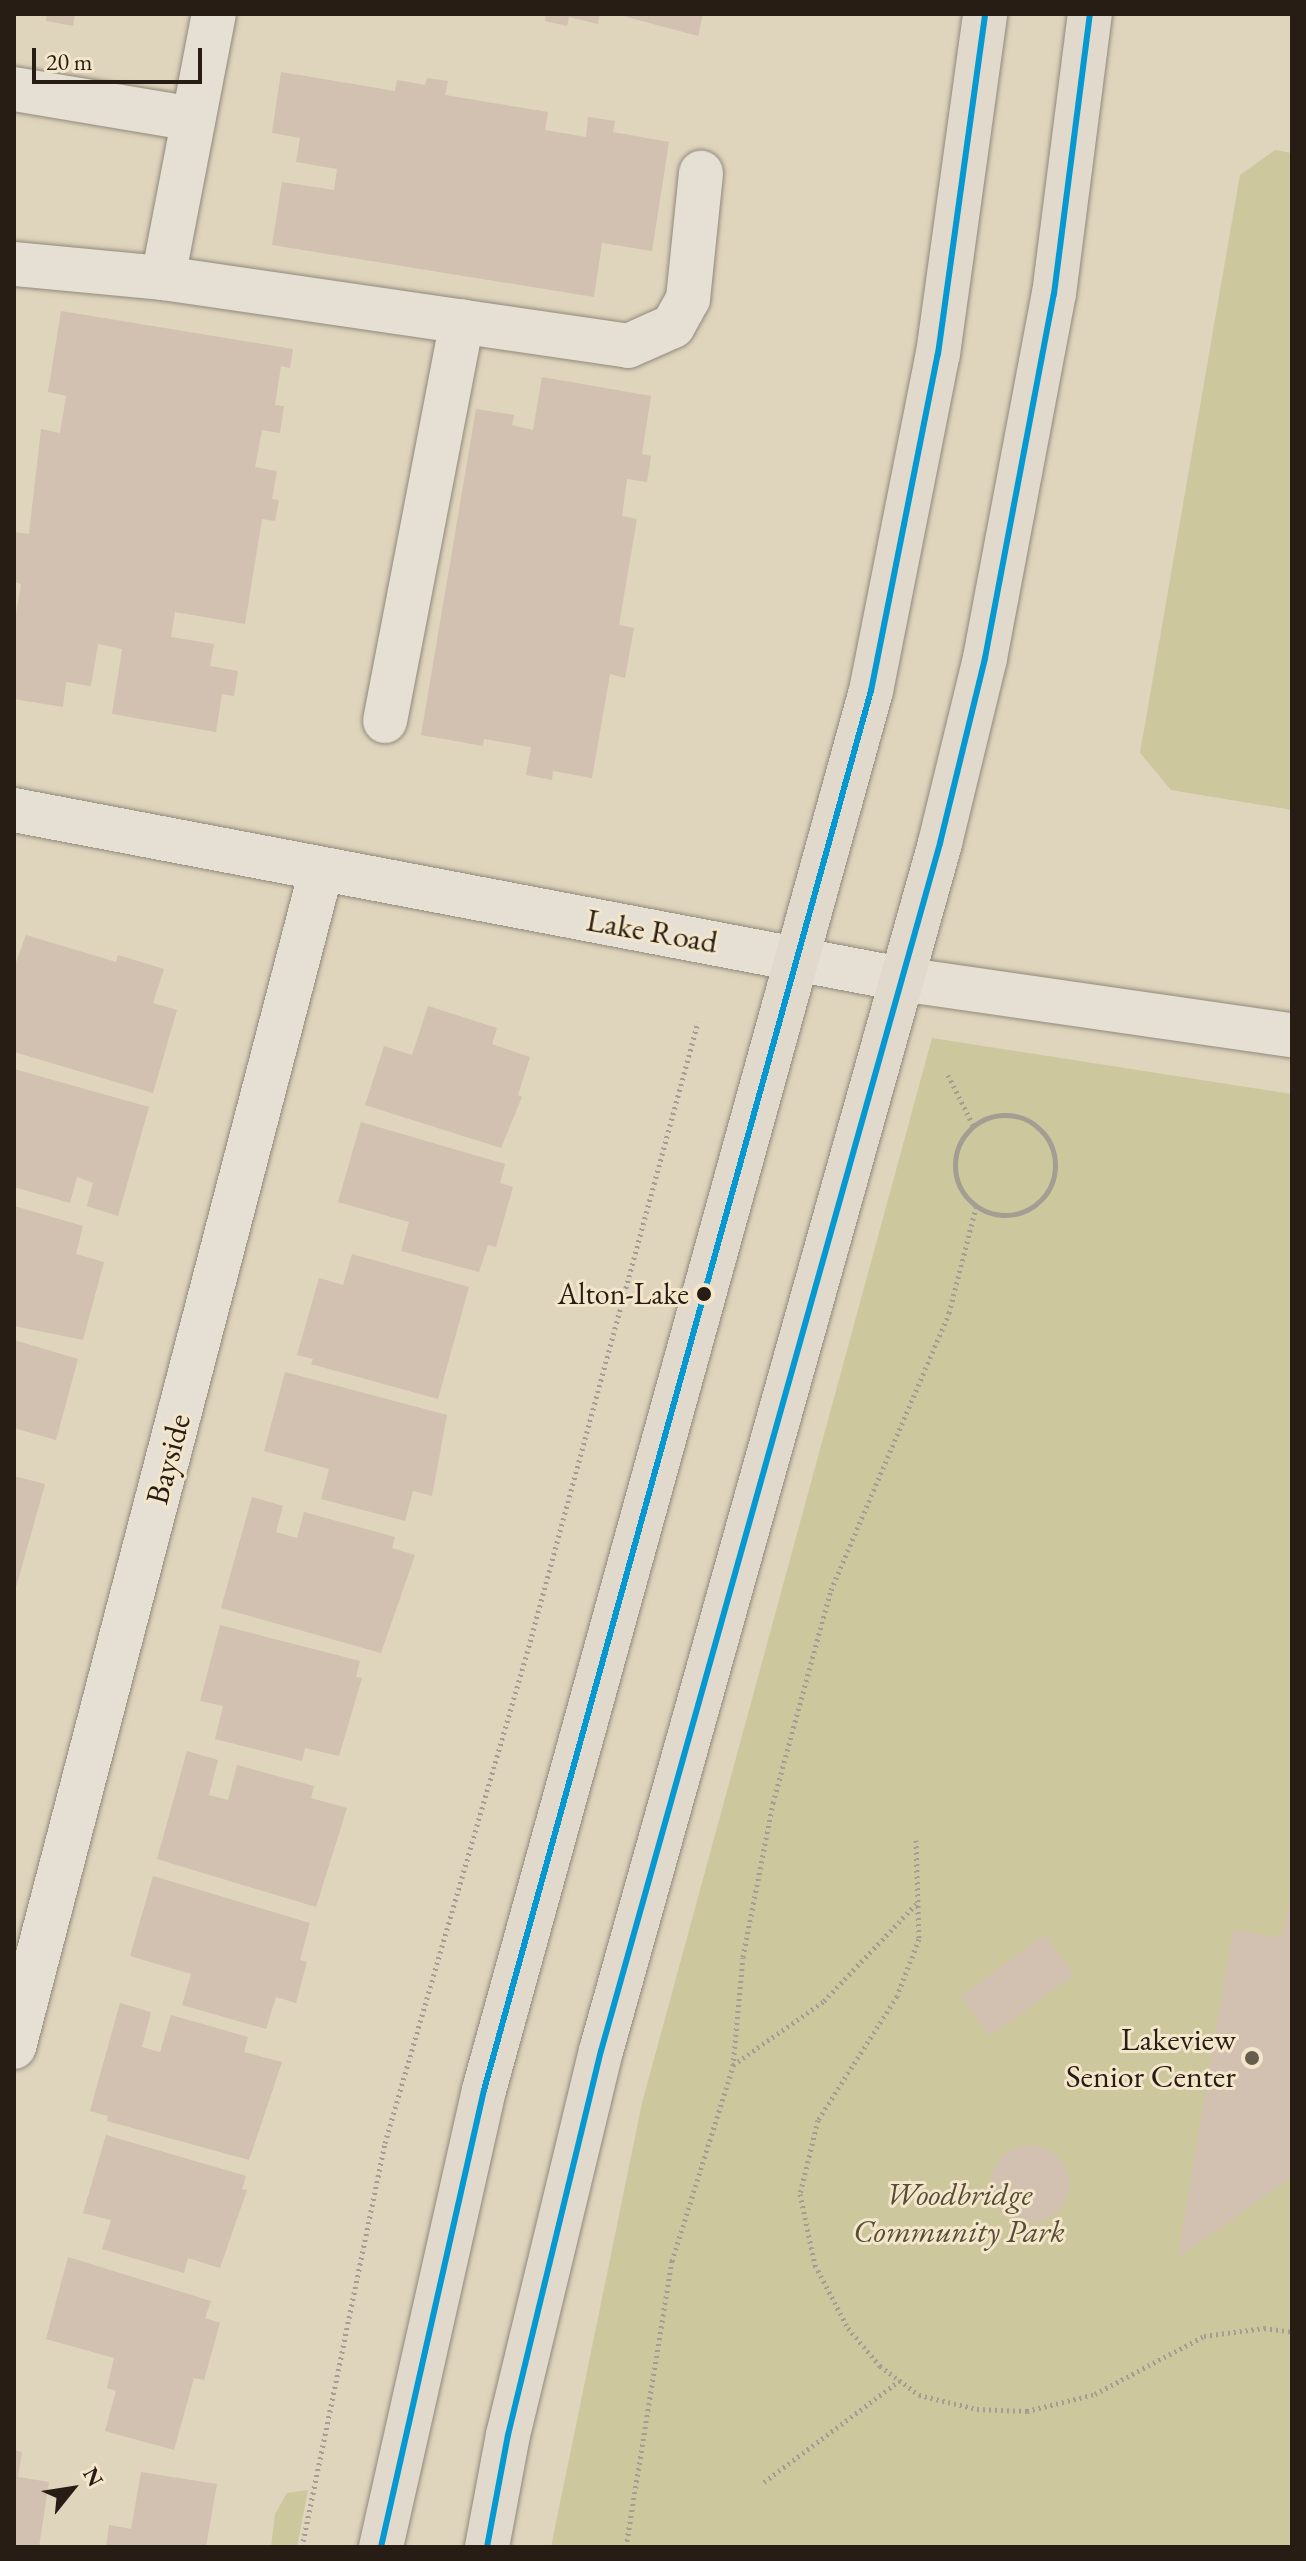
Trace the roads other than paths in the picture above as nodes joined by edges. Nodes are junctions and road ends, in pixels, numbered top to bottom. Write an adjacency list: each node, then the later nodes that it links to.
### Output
1 (214, 14): 5 (street)
2 (985, 14): 13 (main road)
3 (1090, 14): 14 (main road)
4 (14, 89): 5 (street)
5 (193, 119): 8 (street)
6 (701, 173): 9 (street)
7 (14, 264): 8 (street)
8 (163, 278): 9 (street)
9 (462, 321): 10 (street)
10 (385, 721)
11 (14, 810): 12 (street, Lake Road)
12 (321, 871): 13 (street, Lake Road); 16 (street, Bayside)
13 (800, 957): 14 (street, Lake Road); 17 (main road)
14 (901, 979): 15 (street, Lake Road); 18 (main road)
15 (1292, 1035)
16 (14, 2047)
17 (381, 2547)
18 (487, 2547)

